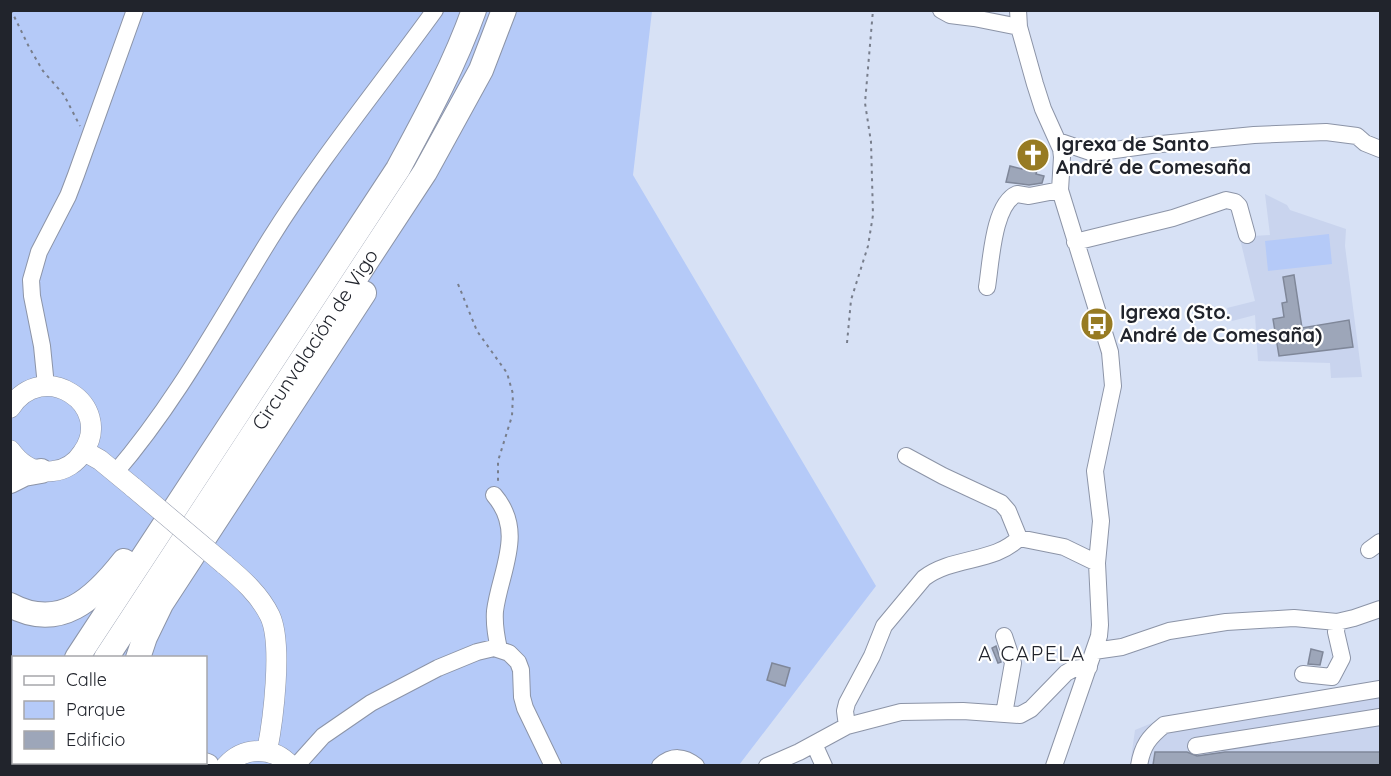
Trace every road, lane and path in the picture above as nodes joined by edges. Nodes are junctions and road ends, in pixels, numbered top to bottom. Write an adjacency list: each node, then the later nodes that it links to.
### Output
1 (11, 10): 11 (path)
2 (135, 10): 11 (street)
3 (435, 10): 27 (street)
4 (474, 10): 22 (highway, Circunvalación de Vigo)
5 (504, 10): 10 (highway, Circunvalación de Vigo)
6 (873, 10): 19 (path)
7 (941, 10): 8 (street)
8 (974, 14): 9 (street)
9 (1018, 19): 12 (street)
10 (481, 70): 38 (highway, Circunvalación de Vigo); 39 (highway)
11 (89, 139): 20 (street)
12 (1058, 141): 13 (street); 14 (street)
13 (1380, 149)
14 (1060, 190): 16 (street); 18 (street)
15 (1247, 236): 16 (street)
16 (1075, 242): 31 (street)
17 (458, 285): 29 (path)
18 (987, 287)
19 (848, 343)
20 (46, 386): 21 (main road); 24 (main road)
21 (13, 400)
22 (243, 404): 32 (highway); 37 (highway, Circunvalación de Vigo)
23 (10, 450): 26 (main road)
24 (84, 451): 26 (main road); 27 (main road)
25 (906, 456): 30 (street)
26 (41, 471): 28 (highway)
27 (115, 473): 48 (main road, bridge)
28 (10, 481)
29 (494, 495): 36 (street)
30 (1019, 538): 31 (street); 45 (street)
31 (1097, 563): 40 (street)
32 (10, 605)
33 (1380, 609): 34 (street)
34 (1337, 622): 40 (street); 41 (street)
35 (1004, 636): 43 (street)
36 (498, 649): 51 (street); 52 (street)
37 (78, 656)
38 (107, 656)
39 (138, 656)
40 (1092, 659): 43 (street); 57 (street)
41 (1303, 674)
42 (1380, 689): 58 (street)
43 (1004, 714): 45 (street)
44 (1380, 717): 47 (street)
45 (847, 726): 46 (street)
46 (814, 744): 55 (street); 56 (street)
47 (1196, 746)
48 (267, 751): 49 (main road); 50 (main road)
49 (226, 765)
50 (291, 765)
51 (297, 765)
52 (553, 765)
53 (660, 765): 54 (street)
54 (696, 765)
55 (767, 765)
56 (824, 765)
57 (1054, 765)
58 (1139, 765)

